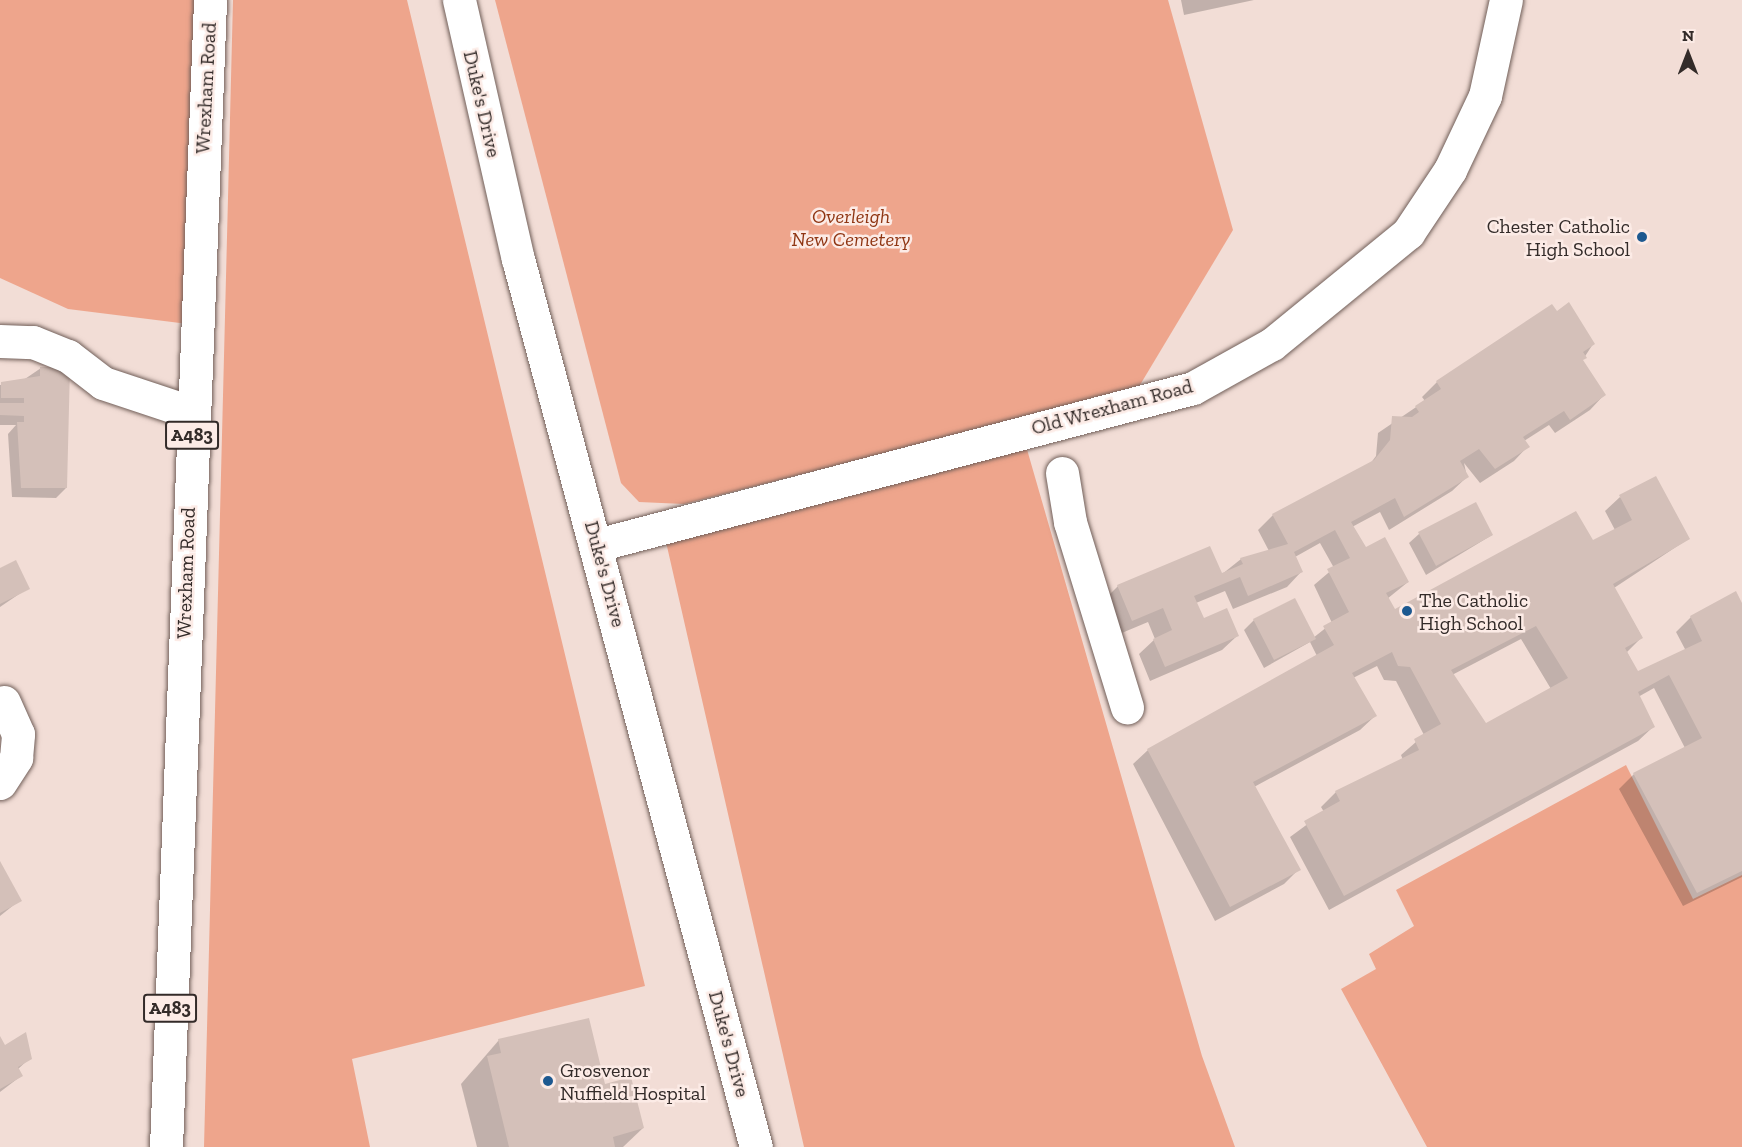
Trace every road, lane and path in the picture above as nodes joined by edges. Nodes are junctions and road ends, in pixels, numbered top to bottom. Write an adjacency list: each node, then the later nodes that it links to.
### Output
1 (210, 0): 5 (main road, Wrexham Road / A483)
2 (459, 0): 7 (main road, Duke's Drive)
3 (1506, 0): 7 (main road, Old Wrexham Road)
4 (0, 341): 5 (main road)
5 (193, 413): 11 (main road, Wrexham Road / A483)
6 (1062, 473): 9 (main road)
7 (597, 545): 12 (main road, Duke's Drive)
8 (8, 697): 10 (main road)
9 (1127, 707)
10 (0, 783)
11 (166, 1147)
12 (756, 1147)

